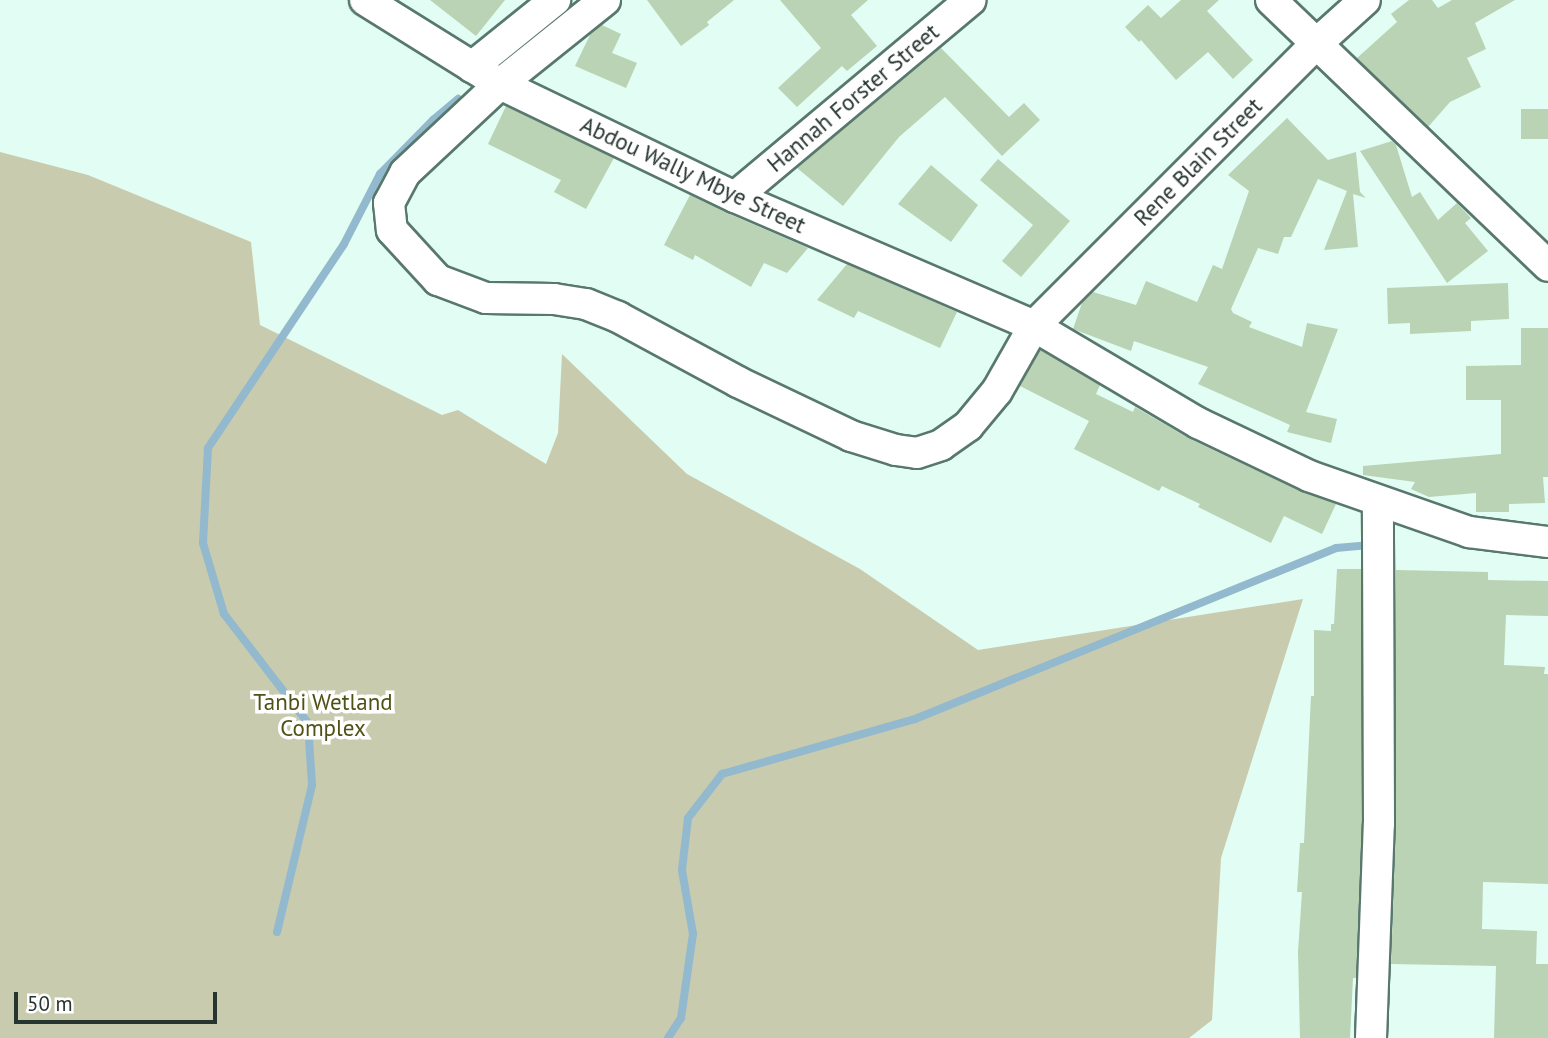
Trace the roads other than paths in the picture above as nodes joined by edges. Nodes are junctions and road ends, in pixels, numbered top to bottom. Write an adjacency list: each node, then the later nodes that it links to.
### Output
1 (365, 0): 9 (street, Abdou Wally Mbye Street)
2 (555, 0): 9 (street)
3 (606, 0): 7 (street, Rene Blain Street)
4 (971, 0): 11 (street, Hannah Forster Street)
5 (1271, 0): 8 (street)
6 (1365, 0): 8 (street, Rene Blain Street)
7 (580, 9): 10 (street, Rene Blain Street)
8 (1315, 45): 12 (street); 13 (street, Rene Blain Street)
9 (471, 67): 10 (street, Abdou Wally Mbye Street)
10 (500, 84): 11 (street, Abdou Wally Mbye Street); 13 (street, Rene Blain Street)
11 (735, 197): 13 (street, Abdou Wally Mbye Street)
12 (1548, 266)
13 (1034, 326): 14 (street, Abdou Wally Mbye Street)
14 (1378, 501): 15 (street, Abdou Wally Mbye Street); 16 (street)
15 (1548, 542)
16 (1371, 1038)

